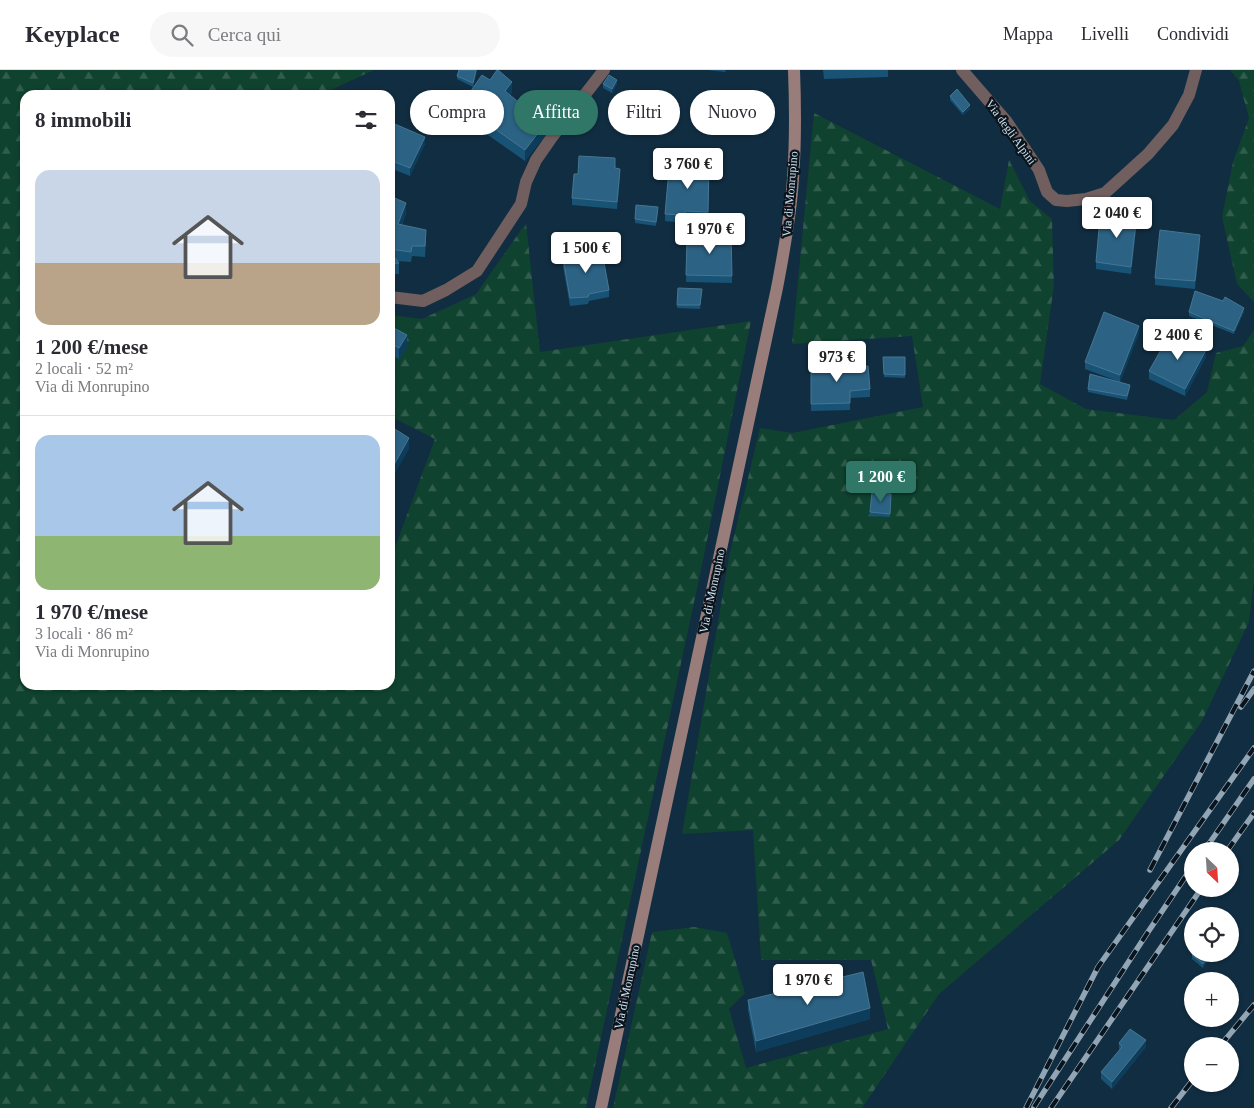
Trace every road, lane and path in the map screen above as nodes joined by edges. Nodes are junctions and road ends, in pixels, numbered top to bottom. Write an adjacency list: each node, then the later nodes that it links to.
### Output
1 (604, 70): 5 (street)
2 (794, 70): 6 (main road, Via di Monrupino)
3 (962, 70): 4 (street, Via degli Alpini)
4 (1196, 70)
5 (395, 298)
6 (601, 1108)

